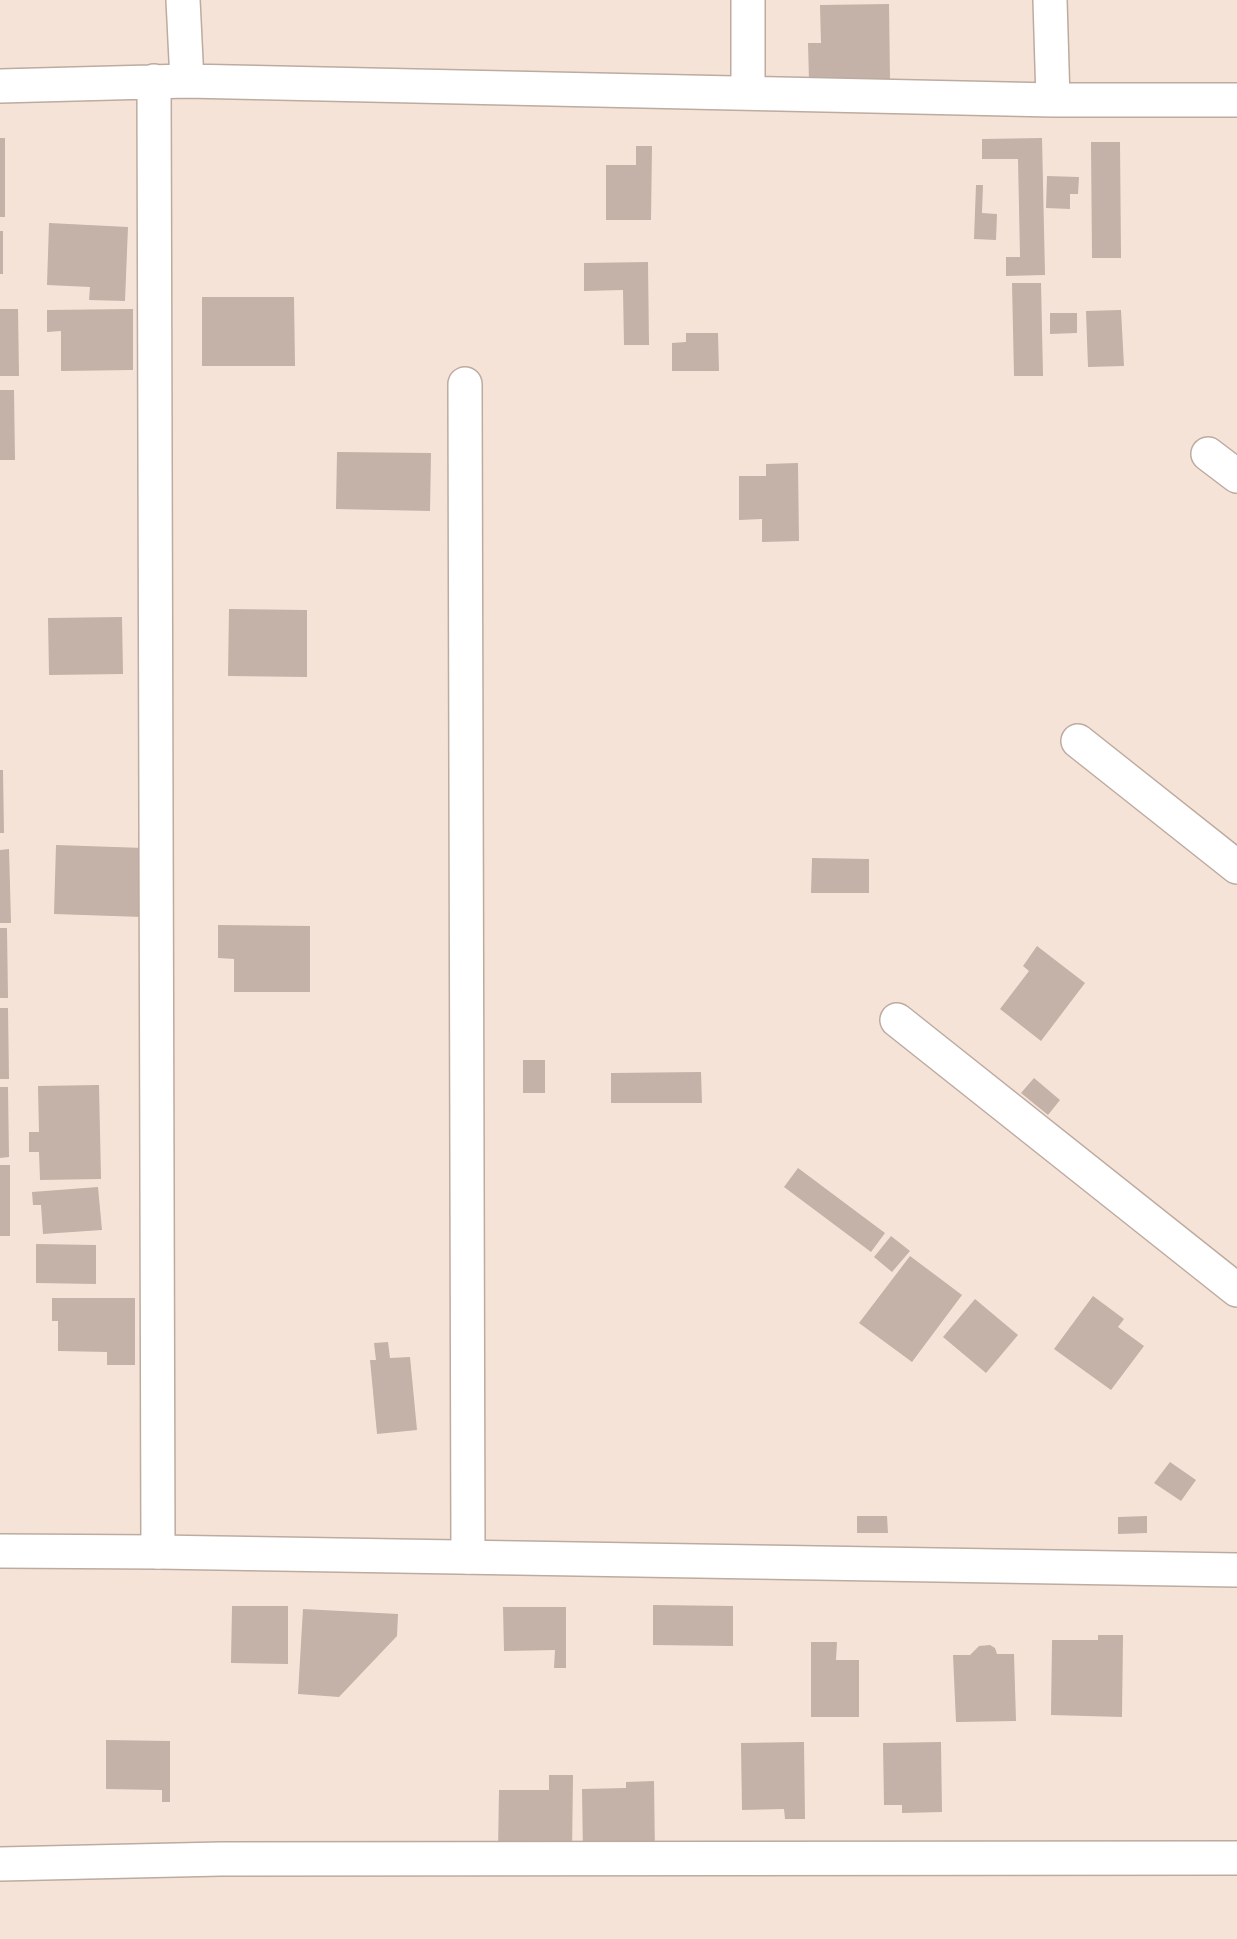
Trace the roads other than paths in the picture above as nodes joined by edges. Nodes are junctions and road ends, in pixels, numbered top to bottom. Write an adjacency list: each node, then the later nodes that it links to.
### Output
1 (183, 0): 5 (street)
2 (748, 0): 7 (street)
3 (1050, 0): 8 (street)
4 (154, 81): 5 (street); 6 (street); 18 (street)
5 (187, 81): 7 (street)
6 (0, 86)
7 (748, 93): 8 (street)
8 (1053, 100): 9 (street)
9 (1237, 100)
10 (465, 384): 19 (street)
11 (1208, 454): 12 (street)
12 (1237, 476)
13 (1078, 741): 14 (street)
14 (1237, 867)
15 (897, 1020): 16 (street)
16 (1237, 1290)
17 (0, 1551): 18 (street)
18 (158, 1552): 19 (street)
19 (468, 1557): 20 (street)
20 (1237, 1570)
21 (1237, 1858): 22 (street)
22 (0, 1864)

